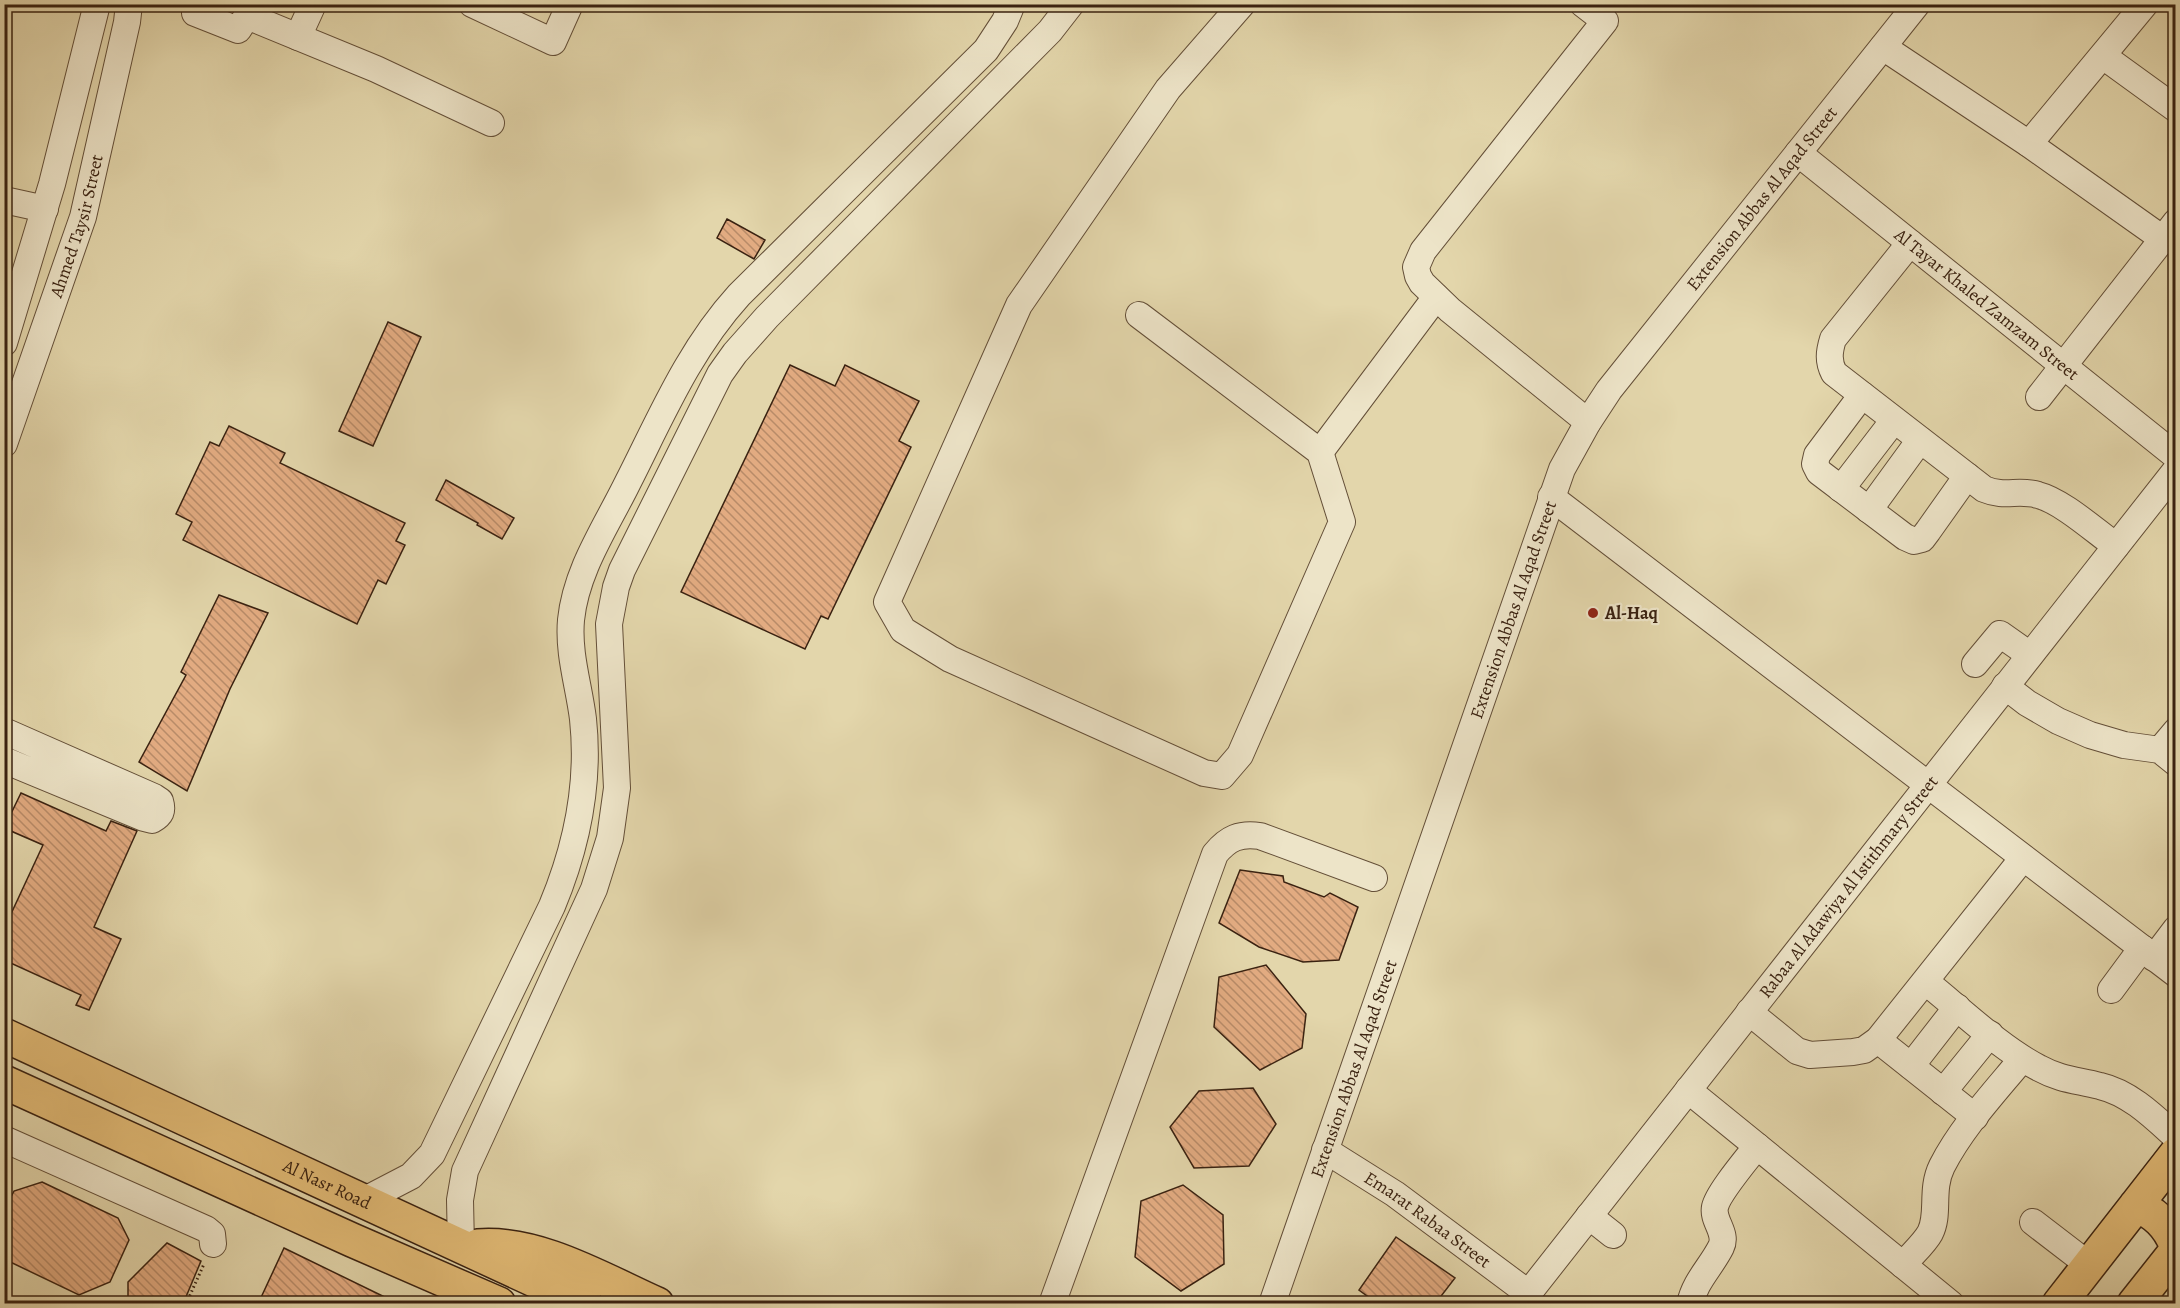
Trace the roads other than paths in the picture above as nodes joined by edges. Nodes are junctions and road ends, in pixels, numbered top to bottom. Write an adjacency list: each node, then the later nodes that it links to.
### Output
1 (97, 4): 20 (street, Ahmed Taysir Street)
2 (129, 4): 21 (street, Ahmed Taysir Street)
3 (198, 4): 13 (street)
4 (313, 4): 13 (street)
5 (472, 4): 6 (street)
6 (570, 4)
7 (1012, 4): 76 (street)
8 (1071, 4): 84 (street)
9 (1242, 4): 37 (street)
10 (1583, 4): 26 (street)
11 (1917, 4): 14 (street, Extension Abbas Al Aqad Street)
12 (2145, 4): 15 (street)
13 (298, 37): 17 (street)
14 (1883, 47): 18 (street); 19 (street, Extension Abbas Al Aqad Street)
15 (2103, 56): 16 (street); 18 (street)
16 (2175, 110)
17 (491, 123)
18 (2029, 144): 24 (street)
19 (1798, 153): 25 (street, Al Tayar Khaled Zamzam Street); 34 (street, Extension Abbas Al Aqad Street)
20 (52, 184): 21 (street); 23 (street, Ahmed Taysir Street)
21 (90, 193): 32 (street, Ahmed Taysir Street)
22 (4, 200): 23 (street)
23 (45, 209): 28 (street, Ahmed Taysir Street)
24 (2169, 231): 29 (street)
25 (1910, 243): 29 (street, Al Tayar Khaled Zamzam Street); 30 (street)
26 (1436, 297): 34 (street); 37 (street)
27 (1139, 315): 37 (street)
28 (4, 343)
29 (2064, 366): 31 (street); 38 (street, Al Tayar Khaled Zamzam Street)
30 (1862, 395): 33 (street); 41 (street)
31 (2039, 397)
32 (12, 401): 36 (street, Ahmed Taysir Street)
33 (1894, 420): 35 (street); 41 (street)
34 (1588, 422): 42 (street, Extension Abbas Al Aqad Street)
35 (1920, 440): 40 (street); 43 (street)
36 (4, 444)
37 (1320, 452)
38 (2175, 456)
39 (2175, 470): 44 (street, Rabaa Al Adawiya Al Istithmary Street)
40 (1966, 476): 43 (street); 44 (street)
41 (1841, 489): 43 (street)
42 (1551, 497): 53 (street); 74 (street, Extension Abbas Al Aqad Street)
43 (1869, 510)
44 (2116, 546): 45 (street, Rabaa Al Adawiya Al Istithmary Street)
45 (2030, 655): 46 (street); 47 (street, Rabaa Al Adawiya Al Istithmary Street)
46 (1975, 664)
47 (2005, 686): 49 (street); 53 (street, Rabaa Al Adawiya Al Istithmary Street)
48 (14, 735): 50 (street); 51 (street)
49 (2170, 748)
50 (75, 761): 52 (street); 52 (street)
51 (9, 762): 52 (street)
52 (64, 785)
53 (1928, 785): 54 (street); 62 (street, Rabaa Al Adawiya Al Istithmary Street)
54 (2023, 858): 57 (street); 59 (street)
55 (1374, 878): 93 (street)
56 (2175, 929): 57 (street)
57 (2148, 953): 58 (street); 60 (street)
58 (2175, 974)
59 (1926, 982): 61 (street); 65 (street)
60 (2111, 990)
61 (1957, 1007): 63 (street); 67 (street)
62 (1749, 1012): 65 (street); 69 (street, Rabaa Al Adawiya Al Istithmary Street)
63 (1990, 1034): 66 (street); 70 (street)
64 (4, 1035): 76 (main road, Al Nasr Road)
65 (1878, 1040): 67 (street)
66 (2022, 1059): 71 (street); 75 (street)
67 (1911, 1066): 70 (street)
68 (4, 1082): 81 (main road)
69 (1688, 1090): 73 (street); 78 (street, Rabaa Al Adawiya Al Istithmary Street)
70 (1943, 1092): 71 (street)
71 (1975, 1117): 86 (street)
72 (4, 1139): 82 (street)
73 (1757, 1146): 86 (street); 95 (street)
74 (1325, 1150): 88 (street, Emarat Rabaa Street); 94 (street, Extension Abbas Al Aqad Street)
75 (2173, 1161): 77 (main road)
76 (363, 1201): 84 (main road, Al Nasr Road)
77 (2136, 1205): 83 (main road); 87 (main road)
78 (1589, 1216): 80 (street); 88 (street, Rabaa Al Adawiya Al Istithmary Street)
79 (2033, 1222): 87 (street)
80 (1613, 1235)
81 (352, 1240): 89 (main road); 90 (main road)
82 (213, 1244)
83 (2175, 1245)
84 (461, 1247): 91 (main road, Al Nasr Road); 92 (main road)
85 (2175, 1251): 98 (main road)
86 (1903, 1264): 96 (street)
87 (2089, 1265): 97 (main road)
88 (1524, 1298)
89 (441, 1304)
90 (499, 1304)
91 (586, 1304)
92 (657, 1304)
93 (1052, 1304)
94 (1272, 1304)
95 (1690, 1304)
96 (1951, 1304)
97 (2059, 1304)
98 (2134, 1304)

